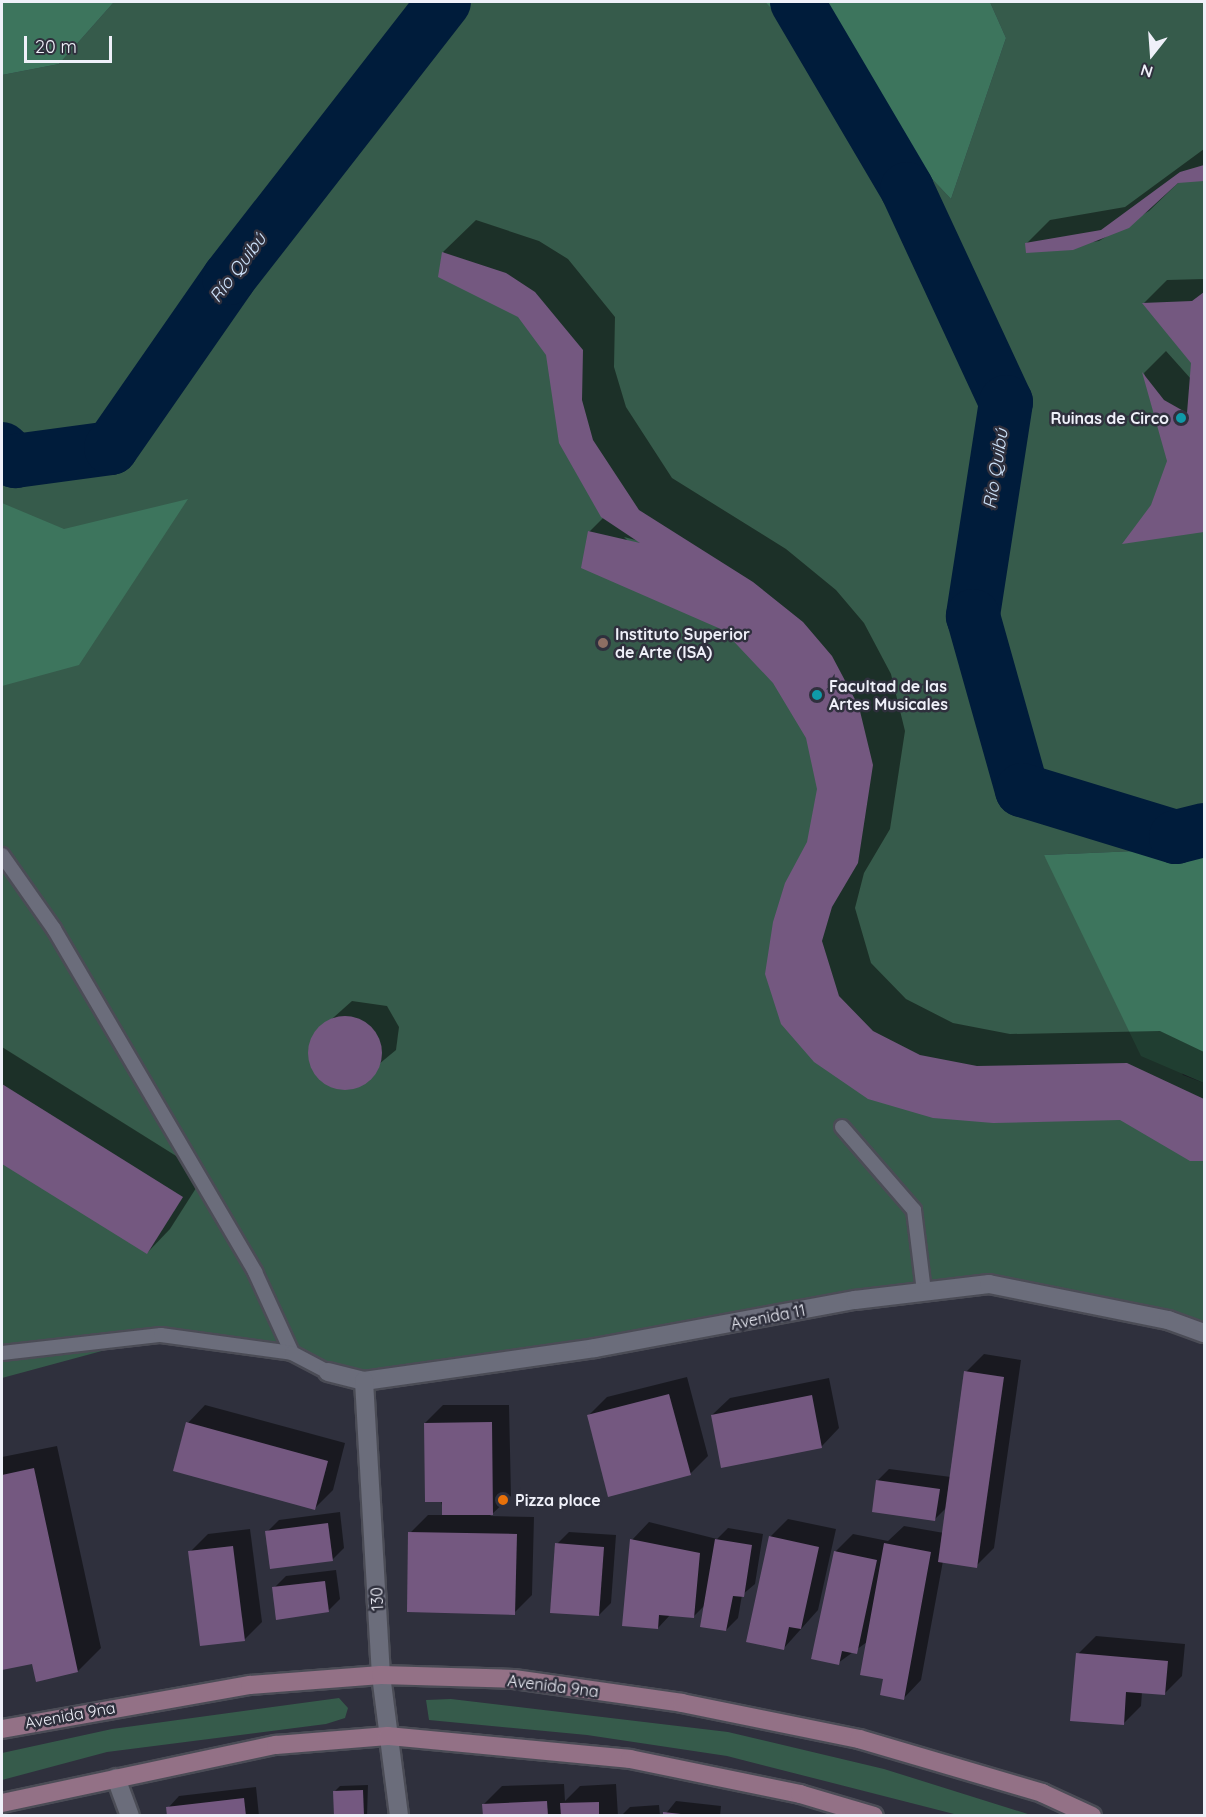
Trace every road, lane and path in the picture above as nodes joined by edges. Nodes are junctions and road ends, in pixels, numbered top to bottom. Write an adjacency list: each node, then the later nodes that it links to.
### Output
1 (2, 855): 6 (lane)
2 (842, 1127): 3 (lane)
3 (924, 1291): 4 (street, Avenida 11); 8 (street, Avenida 11)
4 (1204, 1332)
5 (2, 1353): 6 (lane)
6 (292, 1353): 7 (lane)
7 (328, 1372): 8 (street, Avenida 11)
8 (364, 1381): 9 (street, 130)
9 (381, 1675): 10 (main road, Avenida 9na); 11 (street, 130); 17 (main road, Avenida 9na)
10 (2, 1729)
11 (388, 1736): 12 (main road); 15 (street, 130); 16 (main road)
12 (116, 1778): 13 (main road); 14 (street)
13 (2, 1803)
14 (130, 1815)
15 (399, 1815)
16 (874, 1815)
17 (1092, 1815)

